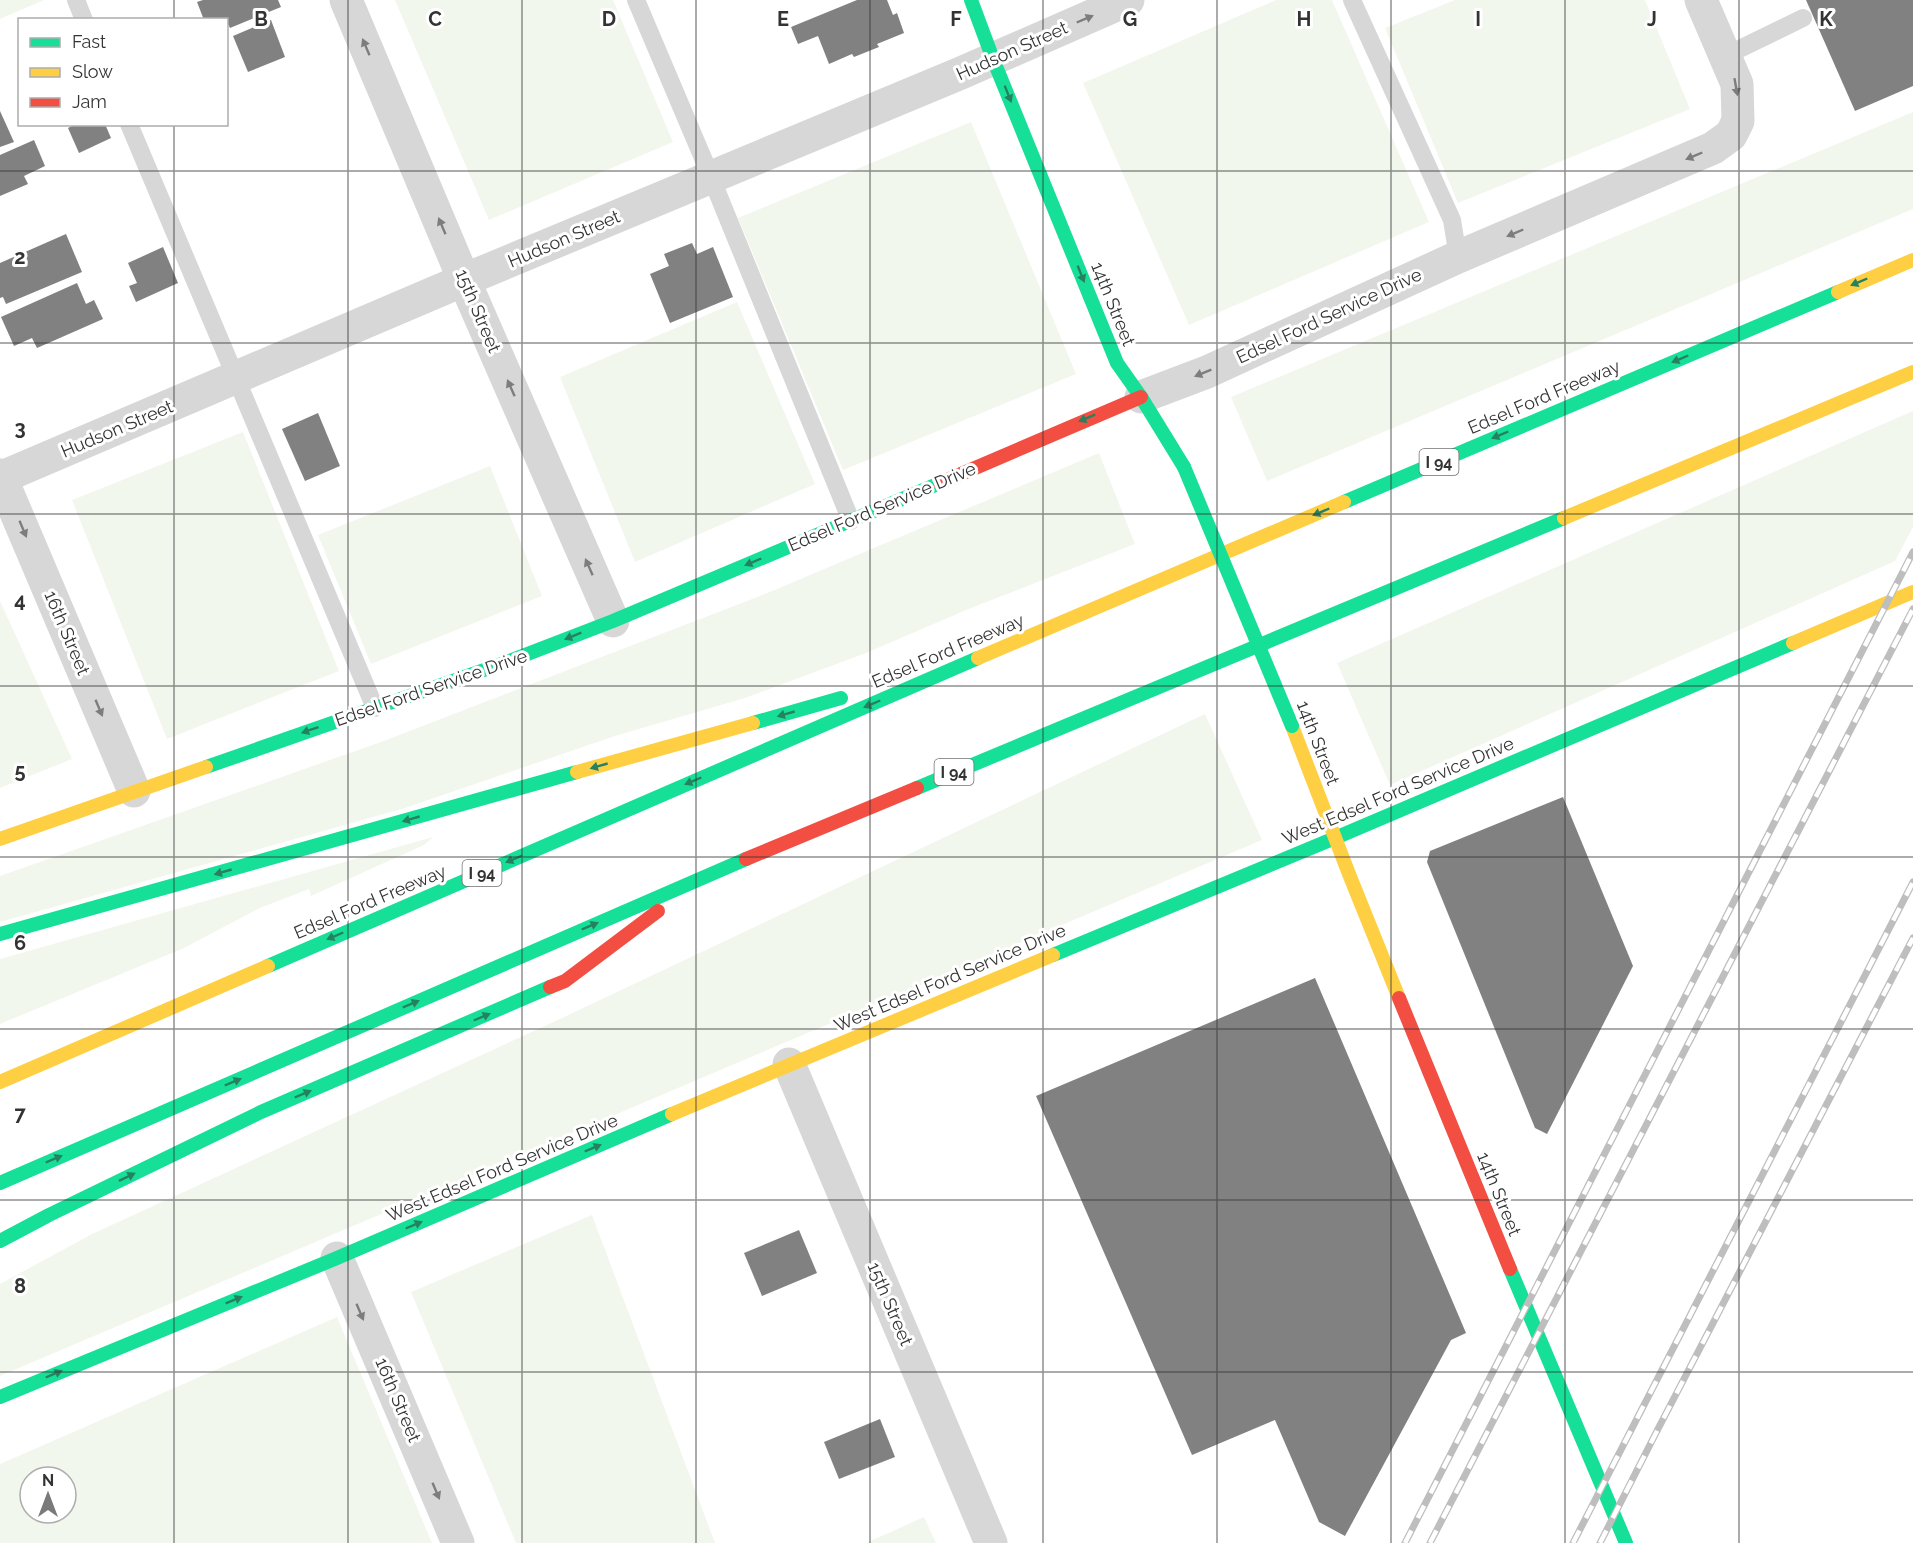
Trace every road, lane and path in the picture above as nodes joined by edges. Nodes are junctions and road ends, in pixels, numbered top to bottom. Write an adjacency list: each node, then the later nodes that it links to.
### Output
1 (76, 0): 8 (lane)
2 (346, 0): 16 (street, 15th Street, one-way to 2)
3 (636, 0): 13 (lane)
4 (971, 0): 11 (main road, 14th Street)
5 (1128, 0): 11 (street, Hudson Street, one-way to 5)
6 (1352, 0): 14 (lane)
7 (1701, 0): 10 (street)
8 (83, 18)
9 (1803, 18): 10 (lane)
10 (1725, 56): 14 (street, Edsel Ford Service Drive, one-way to 14)
11 (993, 59): 13 (street, Hudson Street); 19 (main road, 14th Street, one-way to 19)
12 (130, 126): 18 (lane)
13 (711, 177): 16 (street, Hudson Street); 21 (lane)
14 (1458, 257): 19 (street, Edsel Ford Service Drive, one-way to 19)
15 (1913, 260): 24 (main road, Edsel Ford Freeway / I 94, one-way to 24)
16 (464, 280): 18 (street, Hudson Street); 23 (street, 15th Street, one-way to 16)
17 (1913, 372): 31 (main road, I 94)
18 (237, 378): 20 (street, Hudson Street); 27 (lane)
19 (1141, 396): 21 (main road, Edsel Ford Service Drive, one-way to 21); 29 (main road, 14th Street, bridge)
20 (0, 477): 28 (street, 16th Street, one-way to 28)
21 (851, 521): 23 (main road, Edsel Ford Service Drive, one-way to 23)
22 (1913, 592): 29 (main road, West Edsel Ford Service Drive)
23 (613, 621): 27 (main road, Edsel Ford Service Drive, one-way to 27)
24 (964, 664): 25 (main road); 34 (main road, Edsel Ford Freeway / I 94, one-way to 34)
25 (872, 690)
26 (849, 696): 32 (main road, one-way to 32)
27 (375, 708): 28 (main road, Edsel Ford Service Drive, one-way to 28)
28 (134, 791): 30 (main road, Edsel Ford Service Drive)
29 (1335, 838): 33 (main road, West Edsel Ford Service Drive); 41 (main road, 14th Street)
30 (0, 839)
31 (703, 877): 35 (main road, I 94, one-way to 31); 36 (main road, one-way to 31)
32 (0, 934)
33 (789, 1064): 37 (main road, West Edsel Ford Service Drive, one-way to 33); 40 (street, 15th Street)
34 (0, 1082)
35 (0, 1183)
36 (0, 1241)
37 (337, 1258): 38 (main road, West Edsel Ford Service Drive, one-way to 37); 39 (street, 16th Street, one-way to 39)
38 (0, 1397)
39 (458, 1543)
40 (992, 1543)
41 (1626, 1543)

